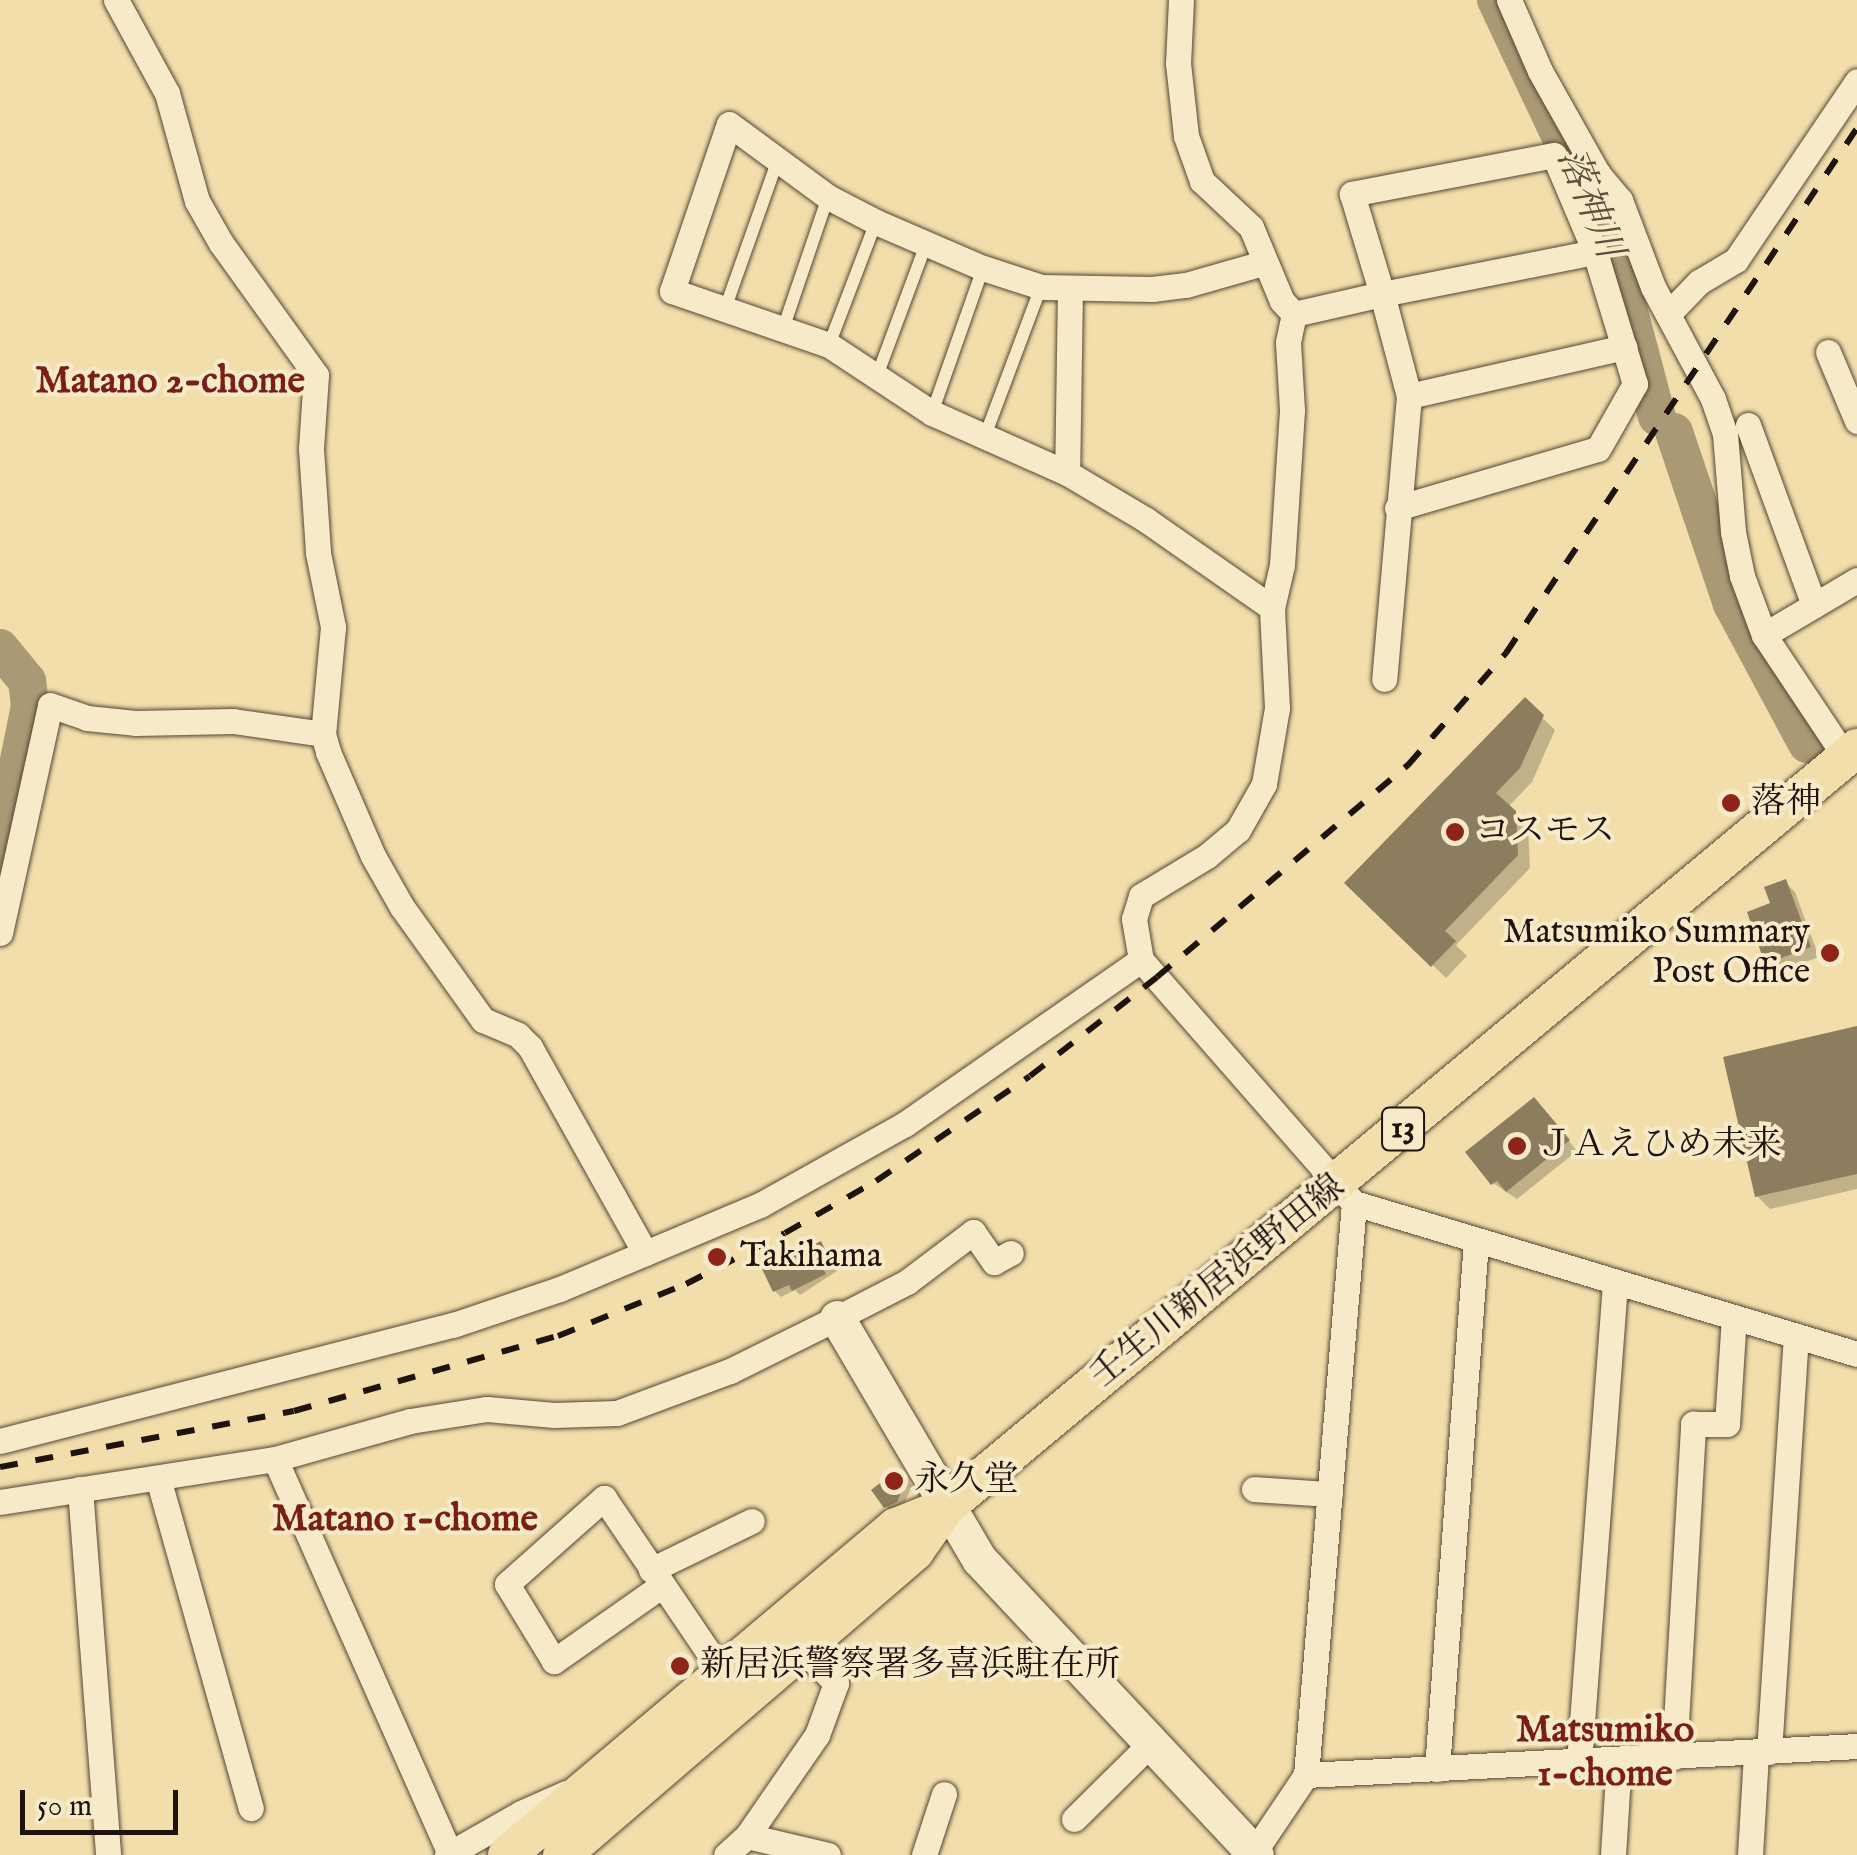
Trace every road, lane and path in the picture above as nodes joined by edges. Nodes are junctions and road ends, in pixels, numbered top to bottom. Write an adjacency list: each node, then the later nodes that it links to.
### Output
1 (116, 0): 37 (street)
2 (1181, 0): 12 (street)
3 (1509, 0): 6 (street)
4 (1857, 81): 18 (street)
5 (777, 162): 8 (street); 17 (lane); 17 (street)
6 (1597, 174): 7 (street); 18 (street)
7 (1571, 193): 11 (street); 16 (street)
8 (828, 196): 9 (street); 20 (lane)
9 (876, 222): 10 (street); 21 (lane)
10 (926, 244): 13 (street); 24 (lane)
11 (1595, 252): 16 (street); 22 (street)
12 (1264, 264): 15 (street); 19 (street)
13 (983, 268): 14 (street); 26 (lane)
14 (1041, 288): 15 (street); 29 (lane)
15 (1070, 290): 30 (street)
16 (1382, 294): 19 (street); 25 (street)
17 (724, 309): 20 (street)
18 (1670, 312): 35 (street)
19 (1294, 314): 34 (street)
20 (783, 329): 21 (street)
21 (830, 344): 24 (street)
22 (1624, 347): 25 (street); 31 (street)
23 (1828, 352): 27 (street)
24 (878, 376): 26 (street)
25 (1409, 396): 31 (street)
26 (932, 413): 29 (street)
27 (1857, 422)
28 (1748, 425): 33 (street)
29 (985, 436): 30 (street)
30 (1068, 473): 34 (street)
31 (1398, 508): 36 (street)
32 (1857, 580): 33 (street)
33 (1814, 605): 35 (street)
34 (1272, 608): 40 (street)
35 (1764, 635): 38 (street)
36 (1384, 679)
37 (324, 734): 39 (street); 43 (street)
38 (1851, 753): 41 (main road, 壬生川新居浜野田線 / 13)
39 (0, 932)
40 (1140, 960): 41 (street); 43 (street)
41 (1345, 1194): 42 (street); 55 (street); 57 (main road, 壬生川新居浜野田線 / 13)
42 (1476, 1240): 45 (street); 68 (street)
43 (645, 1253): 50 (street)
44 (1011, 1253): 47 (street)
45 (1615, 1282): 46 (street); 67 (street)
46 (1734, 1317): 48 (street); 65 (street)
47 (837, 1318): 51 (street); 57 (street)
48 (1796, 1336): 49 (street); 64 (street)
49 (1857, 1354)
50 (0, 1441)
51 (275, 1459): 52 (street); 76 (street)
52 (158, 1478): 53 (street); 73 (street)
53 (80, 1489): 56 (street); 78 (street)
54 (1254, 1489): 55 (street)
55 (1330, 1494): 69 (street)
56 (0, 1502)
57 (946, 1506): 60 (main road, 壬生川新居浜野田線 / 13); 61 (main road, 壬生川新居浜野田線 / 13); 62 (street)
58 (752, 1521): 59 (street)
59 (656, 1578): 59 (street); 61 (street)
60 (804, 1650): 72 (main road, 壬生川新居浜野田線 / 13); 75 (street)
61 (721, 1671): 70 (main road, 壬生川新居浜野田線 / 13)
62 (1152, 1742): 74 (street); 77 (street)
63 (1857, 1746): 64 (street)
64 (1762, 1752): 65 (street); 85 (street)
65 (1674, 1757): 66 (street)
66 (1619, 1760): 67 (street); 84 (street)
67 (1579, 1762): 68 (street)
68 (1437, 1768): 69 (street)
69 (1306, 1774): 77 (street)
70 (593, 1782): 72 (street); 76 (street); 79 (main road, 壬生川新居浜野田線 / 13)
71 (944, 1794): 83 (street)
72 (629, 1800): 80 (main road, 壬生川新居浜野田線 / 13)
73 (251, 1808)
74 (1074, 1819)
75 (747, 1836): 81 (street); 82 (street)
76 (448, 1854)
77 (1254, 1854)
78 (108, 1855)
79 (507, 1855)
80 (562, 1855)
81 (726, 1855)
82 (828, 1855)
83 (924, 1855)
84 (1613, 1855)
85 (1750, 1855)

